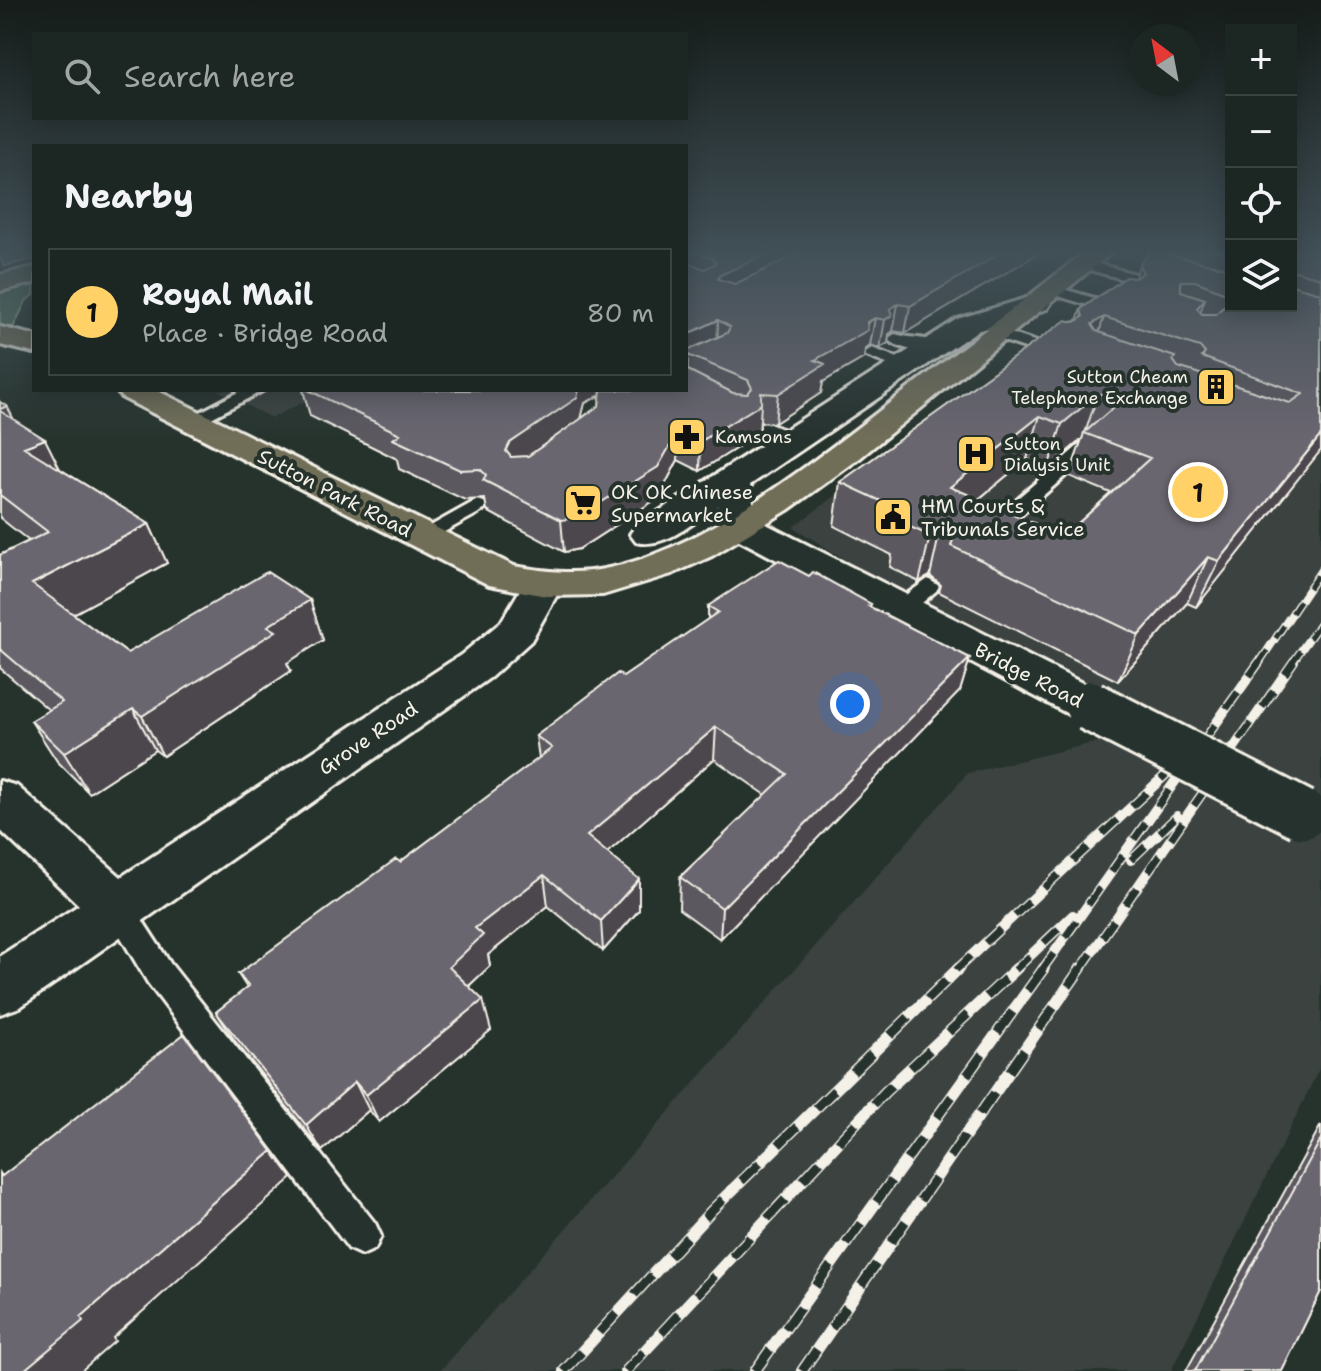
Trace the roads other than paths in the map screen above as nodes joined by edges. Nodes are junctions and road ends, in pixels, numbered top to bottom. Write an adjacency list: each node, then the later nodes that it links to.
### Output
1 (997, 314): 8 (street)
2 (1023, 314): 3 (highway)
3 (998, 334): 7 (lane); 8 (highway)
4 (0, 336): 5 (highway)
5 (32, 344)
6 (872, 353): 8 (lane)
7 (1061, 355)
8 (909, 365): 13 (street); 15 (highway)
9 (136, 392): 11 (highway, Sutton Park Road)
10 (252, 392): 11 (lane)
11 (192, 421): 17 (highway, Sutton Park Road)
12 (1092, 443): 18 (lane)
13 (732, 481): 15 (street); 16 (street)
14 (477, 506): 17 (lane)
15 (739, 525): 19 (highway); 21 (street, Bridge Road, bridge)
16 (649, 534)
17 (421, 537): 19 (highway, Sutton Park Road)
18 (973, 547)
19 (543, 584): 22 (street, Grove Road)
20 (0, 800): 22 (street)
21 (1312, 819)
22 (118, 907): 23 (street, Grove Road); 24 (lane)
23 (0, 988)
24 (362, 1236)

